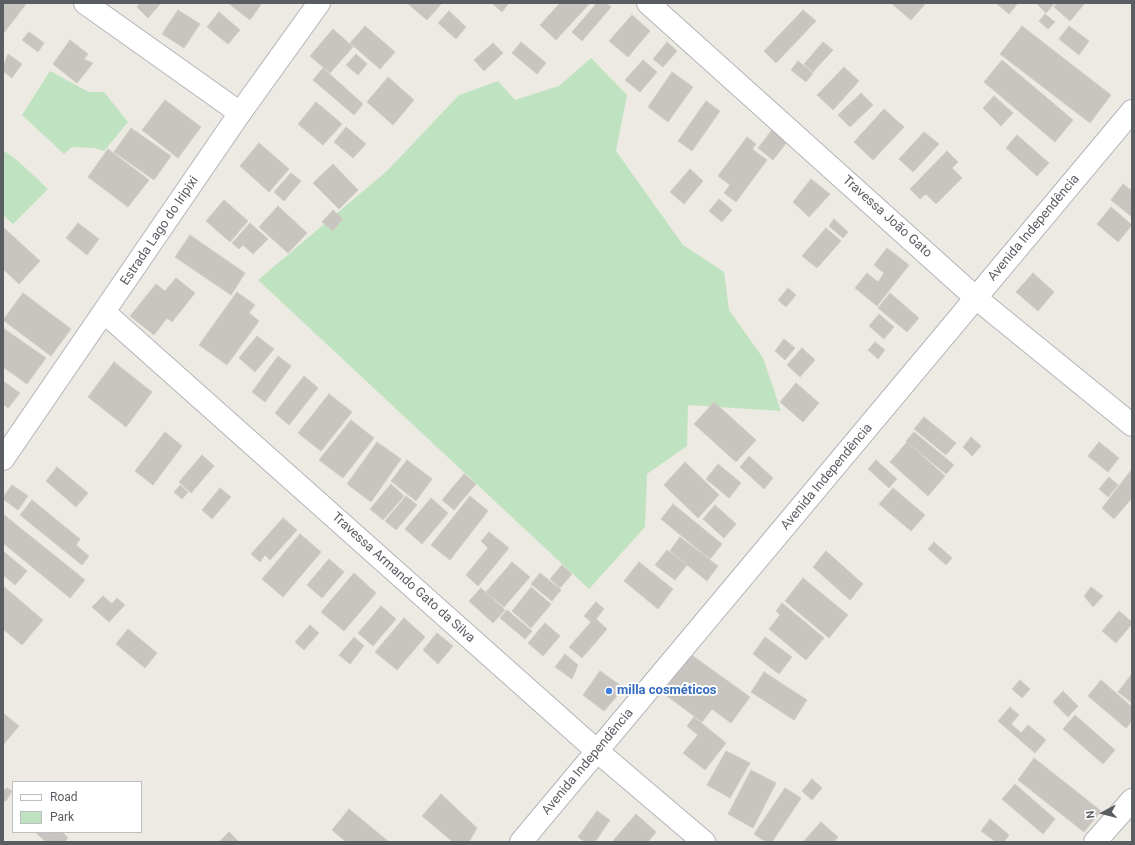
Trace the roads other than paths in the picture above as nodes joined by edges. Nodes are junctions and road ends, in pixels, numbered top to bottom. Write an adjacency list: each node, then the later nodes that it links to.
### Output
1 (85, 3): 5 (street)
2 (318, 3): 5 (street, Estrada Lago do Iripixi)
3 (648, 3): 6 (street, Travessa João Gato)
4 (1132, 111): 6 (street, Avenida Independência)
5 (240, 113): 7 (street, Estrada Lago do Iripixi)
6 (976, 298): 8 (street, Travessa João Gato); 10 (street, Avenida Independência)
7 (104, 312): 9 (street, Estrada Lago do Iripixi); 10 (street, Travessa Armando Gato da Silva)
8 (1132, 425)
9 (3, 459)
10 (597, 751): 12 (street, Avenida Independência); 13 (street, Travessa Armando Gato da Silva)
11 (1132, 800): 14 (street)
12 (521, 842)
13 (704, 842)
14 (1095, 842)

